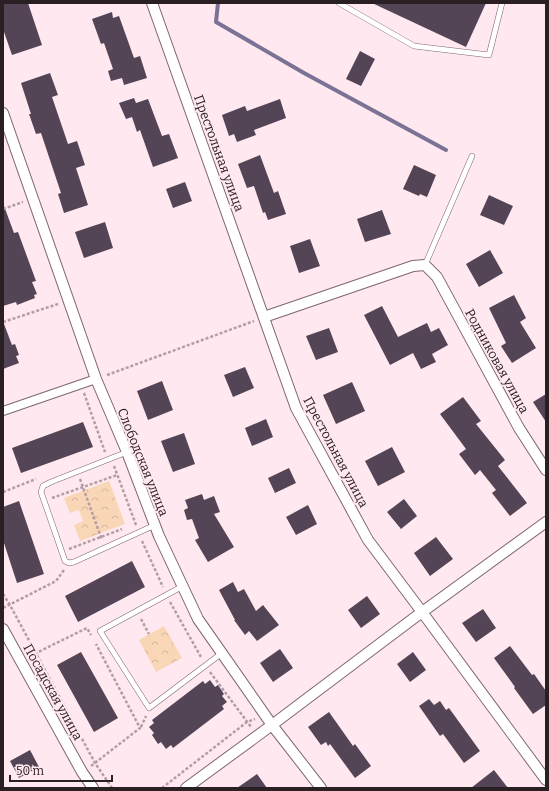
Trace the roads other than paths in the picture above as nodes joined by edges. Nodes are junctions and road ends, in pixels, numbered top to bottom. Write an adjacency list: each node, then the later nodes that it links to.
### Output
1 (152, 3): 7 (street, Престольная улица)
2 (339, 3): 3 (lane)
3 (502, 3)
4 (3, 113): 8 (street, Слободская улица)
5 (472, 156): 6 (lane)
6 (425, 265): 7 (street); 11 (street, Родниковая улица)
7 (264, 317): 15 (street, Престольная улица)
8 (96, 379): 9 (street); 10 (street, Слободская улица)
9 (3, 411)
10 (127, 452): 13 (street, Слободская улица); 13 (lane)
11 (546, 470)
12 (546, 522): 15 (street)
13 (155, 525): 14 (street, Слободская улица)
14 (183, 586): 17 (street, Слободская улица); 17 (lane)
15 (422, 612): 18 (street); 19 (street, Престольная улица)
16 (3, 629): 20 (street, Посадская улица)
17 (222, 653): 18 (street, Слободская улица)
18 (272, 725): 21 (street); 22 (street, Слободская улица)
19 (546, 780)
20 (93, 788)
21 (186, 788)
22 (321, 788)

